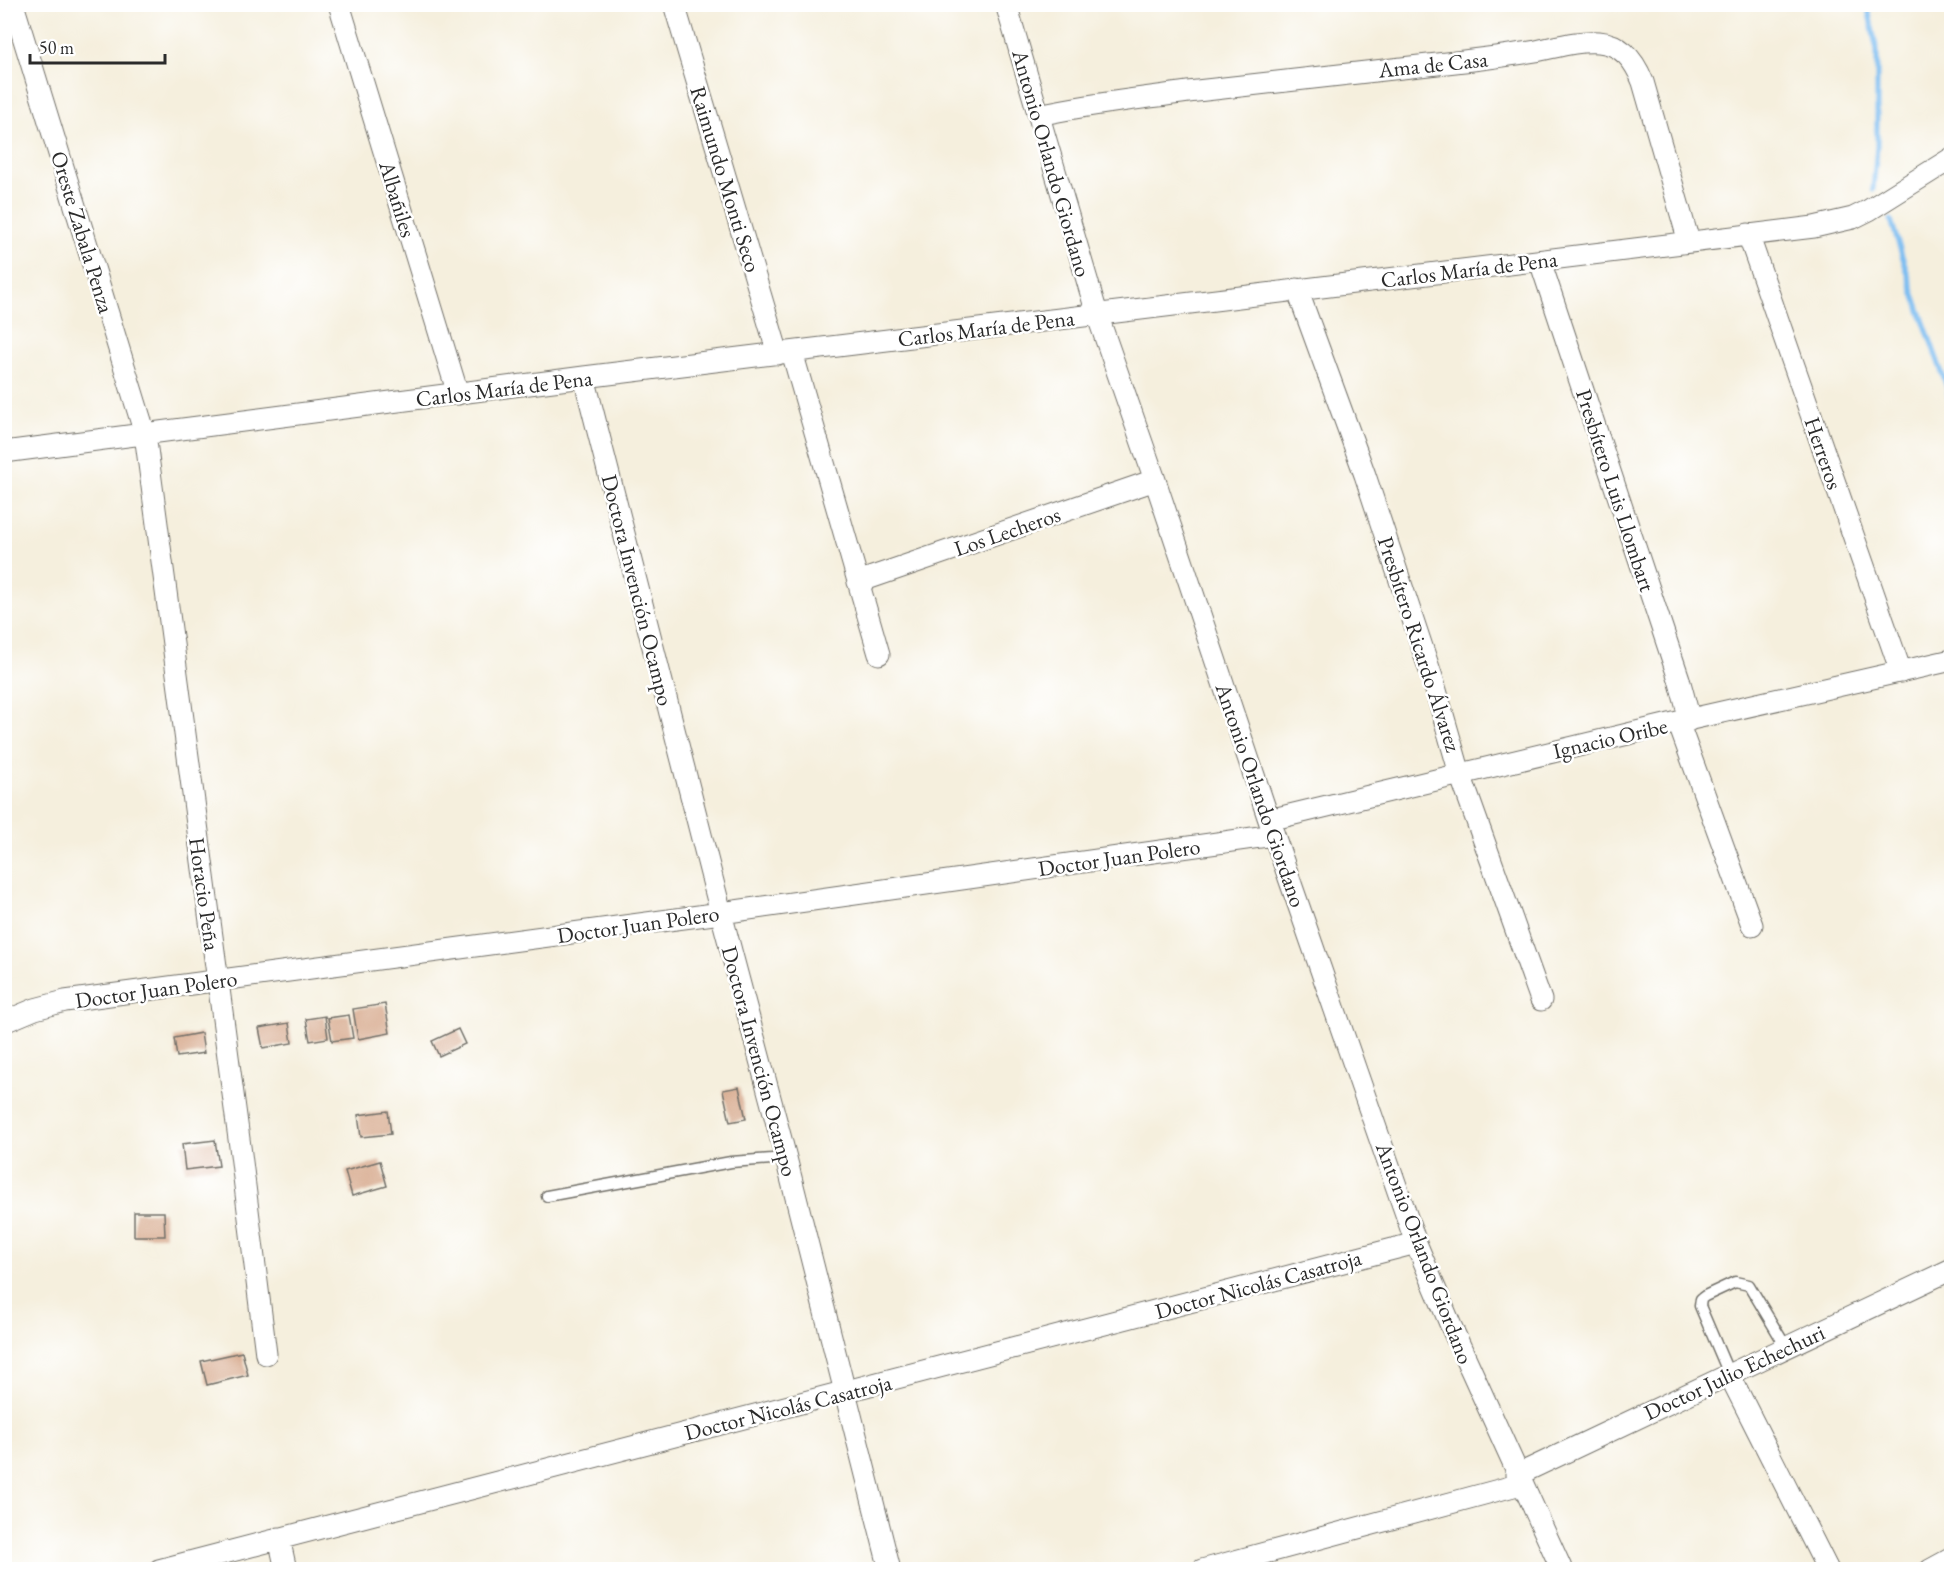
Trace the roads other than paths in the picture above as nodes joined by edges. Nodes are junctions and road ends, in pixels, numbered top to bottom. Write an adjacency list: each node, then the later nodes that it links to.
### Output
1 (13, 4): 15 (street, Oreste Zabala Penza)
2 (339, 4): 14 (street, Albañiles)
3 (674, 4): 12 (street, Raimundo Monti Seco)
4 (1006, 4): 5 (street, Antonio Orlando Giordano)
5 (1040, 115): 8 (street, Ama de Casa); 11 (street, Antonio Orlando Giordano)
6 (1952, 158): 7 (street, Carlos María de Pena)
7 (1748, 234): 8 (street, Carlos María de Pena); 21 (street, Herreros)
8 (1689, 242): 9 (street, Carlos María de Pena)
9 (1540, 261): 10 (street, Carlos María de Pena); 22 (street, Presbítero Luis Llombart)
10 (1297, 289): 11 (street, Carlos María de Pena); 23 (street, Presbítero Ricardo Álvarez)
11 (1097, 314): 12 (street, Carlos María de Pena); 17 (street, Antonio Orlando Giordano)
12 (785, 353): 13 (street, Carlos María de Pena); 18 (street, Raimundo Monti Seco)
13 (584, 378): 14 (street, Carlos María de Pena); 25 (street, Doctora Invención Ocampo)
14 (458, 394): 15 (street, Carlos María de Pena)
15 (145, 434): 16 (street, Carlos María de Pena); 27 (street, Horacio Peña)
16 (4, 452)
17 (1155, 480): 18 (street, Los Lecheros); 24 (street, Antonio Orlando Giordano)
18 (858, 582): 19 (street, Raimundo Monti Seco)
19 (879, 654)
20 (1952, 660): 21 (street, Ignacio Oribe)
21 (1901, 672): 22 (street, Ignacio Oribe)
22 (1684, 721): 23 (street, Ignacio Oribe); 26 (street, Presbítero Luis Llombart)
23 (1460, 774): 24 (street, Ignacio Oribe); 28 (street, Presbítero Ricardo Álvarez)
24 (1271, 828): 25 (street, Doctor Juan Polero); 32 (street, Antonio Orlando Giordano)
25 (721, 913): 27 (street, Doctor Juan Polero); 30 (street, Doctora Invención Ocampo)
26 (1752, 925)
27 (217, 980): 29 (street, Doctor Juan Polero); 35 (street, Horacio Peña)
28 (1541, 1000)
29 (4, 1022)
30 (786, 1158): 31 (lane); 37 (street, Doctora Invención Ocampo)
31 (547, 1196)
32 (1416, 1243): 37 (street, Doctor Nicolás Casatroja); 38 (street, Antonio Orlando Giordano)
33 (1952, 1269): 34 (street, Doctor Julio Echechuri)
34 (1786, 1347): 36 (street, Doctor Julio Echechuri); 36 (lane)
35 (266, 1354)
36 (1729, 1374): 38 (street, Doctor Julio Echechuri); 46 (street)
37 (844, 1392): 39 (street, Doctor Nicolás Casatroja); 43 (street, Doctora Invención Ocampo)
38 (1519, 1480): 44 (street, Doctor Julio Echechuri); 45 (street, Antonio Orlando Giordano)
39 (279, 1538): 41 (street, Doctor Nicolás Casatroja); 42 (street)
40 (1952, 1558): 47 (street)
41 (159, 1569)
42 (286, 1569)
43 (890, 1569)
44 (1202, 1569)
45 (1562, 1569)
46 (1828, 1569)
47 (1930, 1569)

